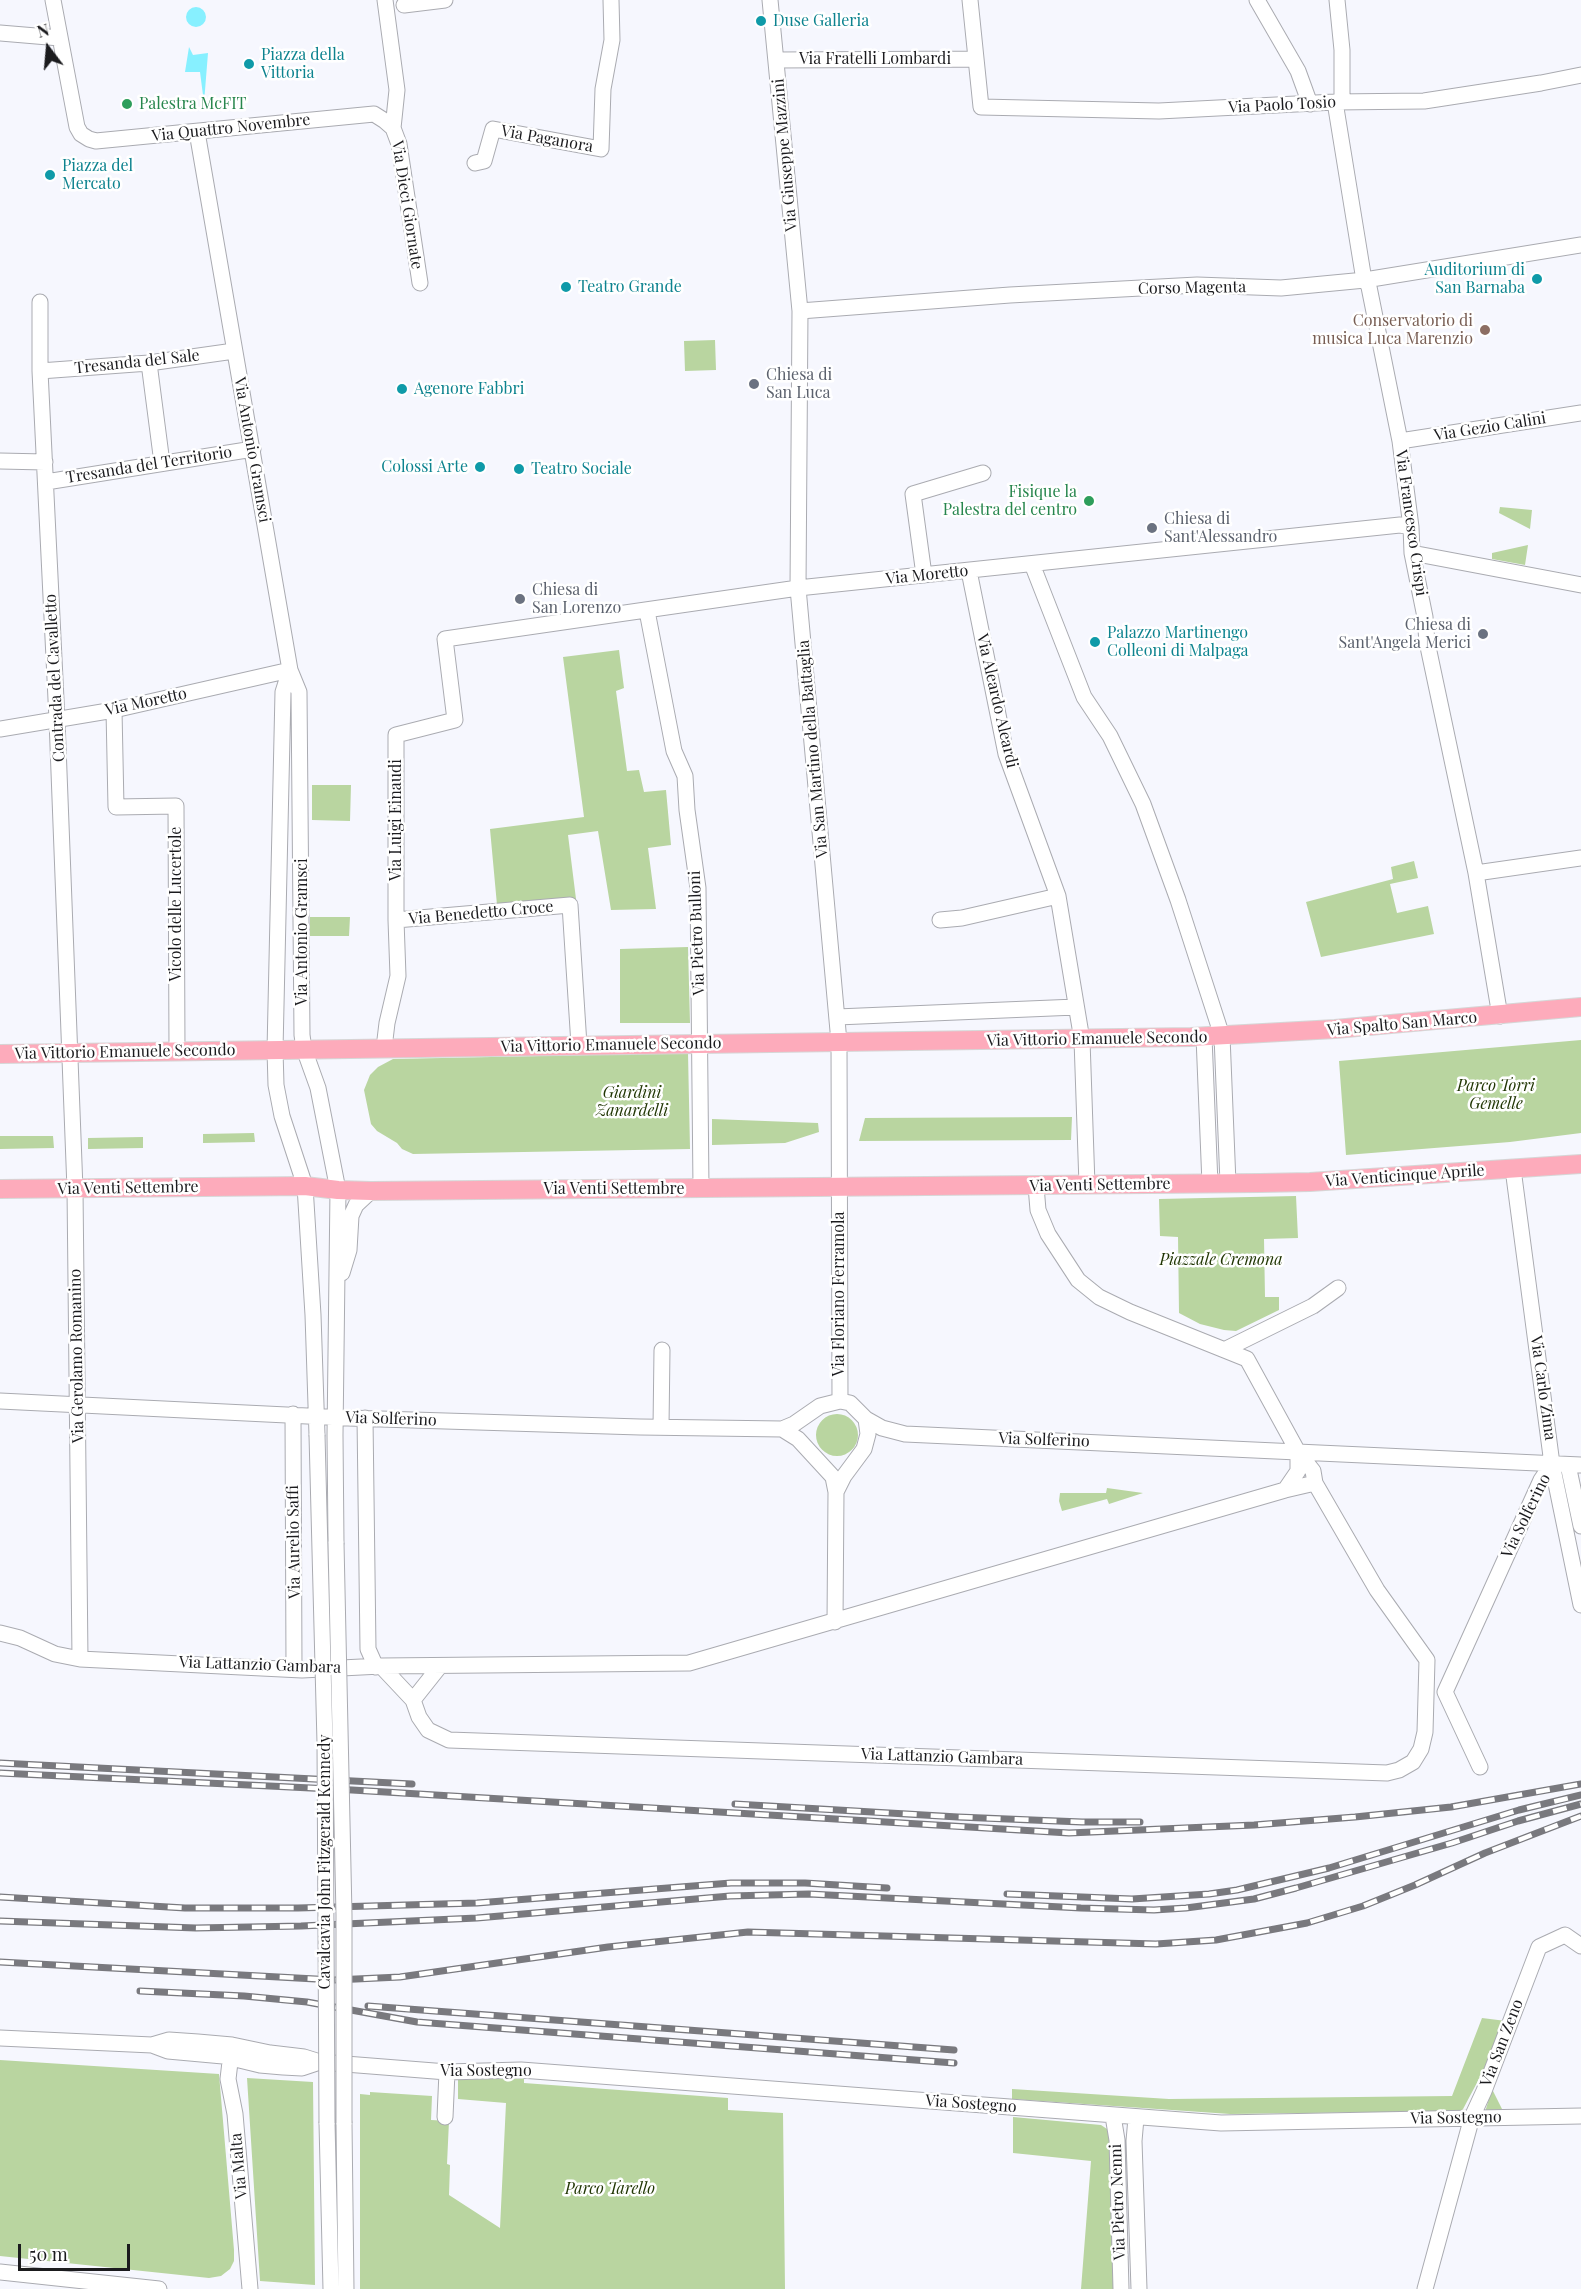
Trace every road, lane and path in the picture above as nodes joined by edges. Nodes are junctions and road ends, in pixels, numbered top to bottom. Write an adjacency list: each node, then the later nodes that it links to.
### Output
1 (53, 0): 11 (street)
2 (385, 0): 18 (street, Via Dieci Giornate)
3 (444, 0): 9 (street)
4 (611, 0): 20 (street, Via Paganora)
5 (770, 0): 13 (street, Via Giuseppe Mazzini)
6 (970, 0): 12 (street)
7 (1257, 0): 16 (street)
8 (1337, 0): 15 (street, Via Francesco Crispi)
9 (404, 5)
10 (0, 33): 11 (street)
11 (60, 38): 19 (street, Via Quattro Novembre)
12 (975, 59): 13 (street, Via Fratelli Lombardi); 16 (street, Via Paolo Tosio)
13 (776, 60): 25 (street, Via Giuseppe Mazzini)
14 (1581, 75): 15 (street, Via Paolo Tosio)
15 (1339, 102): 16 (street, Via Paolo Tosio); 22 (street, Via Francesco Crispi)
16 (1310, 104)
17 (374, 114): 18 (street, Via Dieci Giornate); 19 (street, Via Quattro Novembre)
18 (393, 128): 23 (street, Via Dieci Giornate)
19 (196, 132): 26 (street, Via Antonio Gramsci)
20 (475, 163)
21 (1581, 245): 22 (street, Corso Magenta)
22 (1365, 280): 25 (street, Corso Magenta); 30 (street, Via Francesco Crispi)
23 (420, 283)
24 (40, 302): 28 (street, Contrada del Cavalletto)
25 (800, 311): 43 (street, Via San Martino della Battaglia)
26 (234, 351): 27 (street, Tresanda del Sale); 31 (street, Via Antonio Gramsci)
27 (149, 363): 28 (street, Tresanda del Sale); 34 (street)
28 (40, 371): 33 (street, Contrada del Cavalletto)
29 (1581, 413): 30 (street, Via Gezio Calini)
30 (1400, 441): 37 (street, Via Francesco Crispi)
31 (253, 449): 34 (street, Tresanda del Territorio); 46 (street, Via Antonio Gramsci)
32 (0, 461): 33 (street)
33 (45, 462): 36 (street, Contrada del Cavalletto)
34 (162, 464): 36 (street, Tresanda del Territorio)
35 (983, 473): 41 (street)
36 (46, 482): 48 (street, Contrada del Cavalletto)
37 (1411, 527): 38 (street, Via Francesco Crispi); 39 (street, Via Moretto)
38 (1412, 553): 42 (street); 51 (street, Via Francesco Crispi)
39 (1032, 564): 40 (street, Via Moretto); 59 (street)
40 (969, 571): 41 (street, Via Moretto); 52 (street, Via Aleardo Aleardi)
41 (924, 575): 43 (street, Via Moretto)
42 (1581, 585)
43 (798, 588): 44 (street, Via Moretto); 58 (street, Via San Martino della Battaglia)
44 (647, 611): 45 (street, Via Moretto); 62 (street, Via Pietro Bulloni)
45 (445, 639): 53 (street, Via Luigi Einaudi)
46 (290, 670): 47 (street, Via Moretto); 65 (street, Via Antonio Gramsci); 66 (street, Via Antonio Gramsci)
47 (114, 710): 48 (street, Via Moretto); 67 (street, Vicolo delle Lucertole)
48 (57, 720): 49 (street, Via Moretto); 68 (street, Contrada del Cavalletto)
49 (0, 729)
50 (1581, 858): 51 (street)
51 (1476, 873): 57 (street, Via Francesco Crispi)
52 (1059, 897): 54 (street); 55 (street, Via Aleardo Aleardi)
53 (396, 920): 63 (street, Via Benedetto Croce); 64 (street, Via Luigi Einaudi)
54 (940, 920)
55 (1076, 1007): 58 (street, Via Vittorio Emanuele Secondo); 60 (street, Via Aleardo Aleardi)
56 (1581, 1007): 57 (main road, Via Spalto San Marco)
57 (1500, 1016): 59 (main road, Via Spalto San Marco)
58 (837, 1017): 61 (street, Via San Martino della Battaglia)
59 (1213, 1037): 60 (main road, Via Vittorio Emanuele Secondo); 72 (street); 73 (street)
60 (1082, 1040): 61 (main road, Via Vittorio Emanuele Secondo); 74 (street, Via Aleardo Aleardi)
61 (839, 1042): 62 (main road, Via Vittorio Emanuele Secondo); 78 (street, Via San Martino della Battaglia)
62 (700, 1044): 63 (main road, Via Vittorio Emanuele Secondo); 80 (street, Via Pietro Bulloni)
63 (579, 1045): 64 (main road, Via Vittorio Emanuele Secondo)
64 (384, 1048): 65 (main road, Via Vittorio Emanuele Secondo)
65 (304, 1049): 66 (main road, Via Vittorio Emanuele Secondo); 81 (street, Via Antonio Gramsci)
66 (275, 1050): 67 (main road, Via Vittorio Emanuele Secondo); 75 (street, Via Antonio Gramsci)
67 (177, 1052): 68 (main road, Via Vittorio Emanuele Secondo)
68 (71, 1053): 69 (main road, Via Vittorio Emanuele Secondo); 77 (street, Via Gerolamo Romanino)
69 (0, 1054)
70 (1581, 1164): 71 (main road, Via Venticinque Aprile)
71 (1513, 1169): 72 (main road, Via Venticinque Aprile); 98 (street, Via Carlo Zima)
72 (1228, 1183): 73 (main road, Via Venti Settembre)
73 (1210, 1184): 74 (main road, Via Venti Settembre)
74 (1087, 1185): 76 (main road, Via Venti Settembre)
75 (305, 1186): 77 (main road, Via Venti Settembre); 81 (main road, Via Venti Settembre); 91 (street)
76 (1036, 1186): 78 (main road, Via Venti Settembre); 85 (street)
77 (75, 1188): 79 (main road, Via Venti Settembre); 89 (street, Via Gerolamo Romanino)
78 (838, 1188): 80 (main road, Via Venti Settembre); 88 (street, Via Floriano Ferramola)
79 (0, 1189)
80 (700, 1189): 82 (main road, Via Venti Settembre)
81 (338, 1191): 82 (main road, Via Venti Settembre); 83 (street)
82 (371, 1191): 83 (street)
83 (338, 1287): 92 (street)
84 (1338, 1288): 85 (street)
85 (1226, 1349): 97 (street)
86 (662, 1350): 95 (street)
87 (0, 1401): 89 (street, Via Solferino)
88 (840, 1401): 94 (street, Via Solferino); 96 (street)
89 (76, 1403): 90 (street, Via Solferino); 106 (street, Via Gerolamo Romanino)
90 (293, 1414): 91 (street, Via Solferino); 109 (street, Via Aurelio Saffi)
91 (316, 1416): 92 (street, Via Solferino); 124 (street, Cavalcavia John Fitzgerald Kennedy, bridge)
92 (336, 1417): 93 (street, Via Solferino); 125 (street, Cavalcavia John Fitzgerald Kennedy, bridge)
93 (365, 1418): 95 (street, Via Solferino); 107 (street)
94 (866, 1419): 97 (street, Via Solferino); 101 (street)
95 (661, 1427): 96 (street, Via Solferino)
96 (782, 1429): 101 (street)
97 (1298, 1452): 98 (street, Via Solferino); 99 (street); 100 (street)
98 (1567, 1465): 102 (street, Via Carlo Zima); 103 (street, Via Carlo Zima); 111 (street, Via Solferino)
99 (1315, 1483): 100 (street, Via Lattanzio Gambara); 110 (street, Via Lattanzio Gambara)
100 (1285, 1490): 104 (street, Via Lattanzio Gambara)
101 (836, 1492): 104 (street)
102 (1581, 1526)
103 (1581, 1605)
104 (835, 1622): 108 (street, Via Lattanzio Gambara)
105 (0, 1633): 106 (street, Via Lattanzio Gambara)
106 (80, 1659): 109 (street, Via Lattanzio Gambara)
107 (379, 1666): 108 (street, Via Lattanzio Gambara); 109 (street, Via Lattanzio Gambara); 110 (street)
108 (440, 1666): 110 (street)
109 (294, 1669)
110 (413, 1700)
111 (1480, 1767)
112 (1581, 1946): 119 (street, Via San Zeno)
113 (2, 2036): 114 (street)
114 (231, 2051): 115 (street, Via Sostegno); 123 (street, Via Malta)
115 (447, 2072): 116 (street, Via Sostegno); 118 (street)
116 (1113, 2116): 120 (street, Via Sostegno); 126 (street, Via Pietro Nenni)
117 (1581, 2116): 119 (street, Via Sostegno)
118 (445, 2117)
119 (1472, 2117): 120 (street, Via Sostegno); 128 (street, Via San Zeno)
120 (1136, 2118): 127 (street, Via Pietro Nenni)
121 (0, 2272): 122 (street)
122 (159, 2289)
123 (250, 2289)
124 (331, 2289)
125 (346, 2289)
126 (1121, 2289)
127 (1139, 2289)
128 (1425, 2289)

